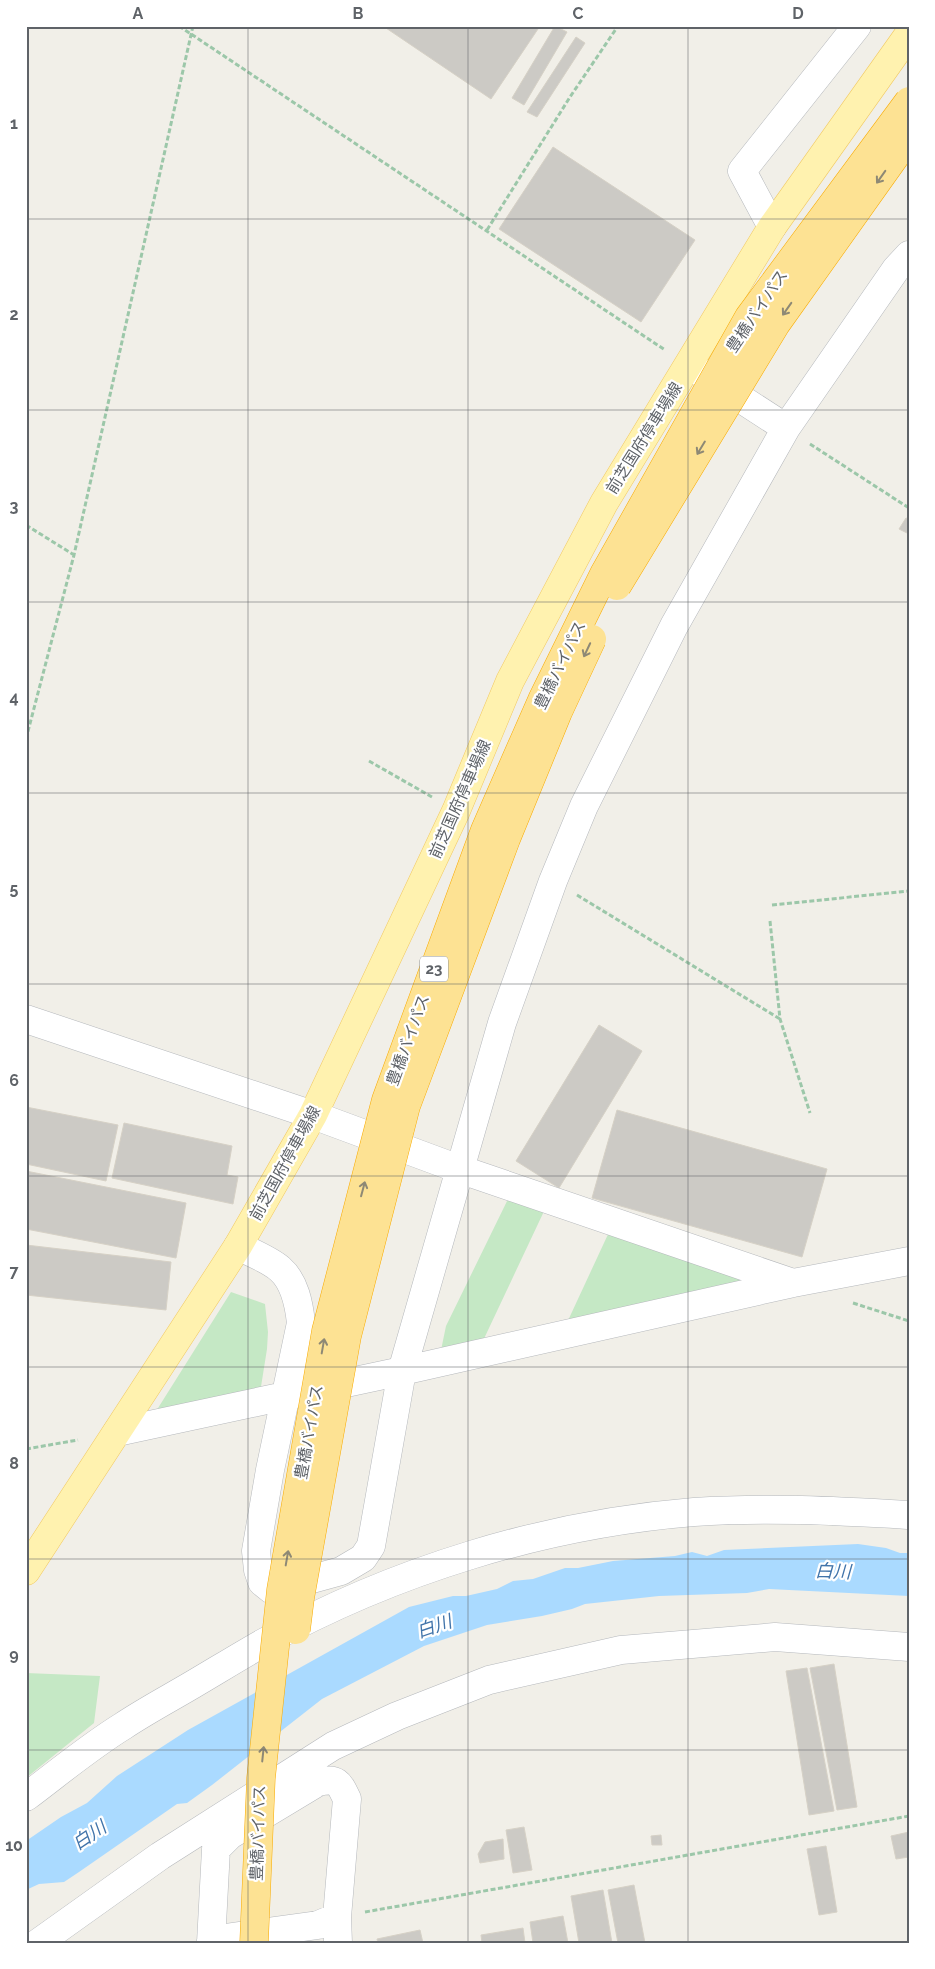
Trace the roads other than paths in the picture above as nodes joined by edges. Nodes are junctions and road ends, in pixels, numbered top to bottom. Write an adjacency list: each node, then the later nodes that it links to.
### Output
1 (857, 26): 5 (street)
2 (909, 34): 5 (main road, 前芝国府停車場線)
3 (909, 101): 25 (highway, 豊橋バイパス / 23, one-way to 3, bridge)
4 (909, 137): 26 (highway, 豊橋バイパス / 23, one-way to 26, bridge)
5 (772, 227): 7 (main road, 前芝国府停車場線)
6 (909, 254): 8 (street)
7 (688, 366): 8 (street); 10 (main road, 前芝国府停車場線)
8 (786, 428): 11 (street)
9 (26, 1019): 10 (street)
10 (314, 1115): 11 (street); 12 (main road, 前芝国府停車場線)
11 (459, 1169): 14 (street); 15 (street)
12 (238, 1246): 16 (street); 17 (main road, 前芝国府停車場線)
13 (909, 1261): 14 (street)
14 (793, 1283): 15 (street)
15 (402, 1371): 16 (street); 16 (street)
16 (285, 1396): 17 (street)
17 (118, 1432): 19 (main road, 前芝国府停車場線)
18 (909, 1514): 21 (street)
19 (26, 1572)
20 (909, 1647): 24 (street)
21 (26, 1797)
22 (338, 1930): 23 (street); 23 (street)
23 (211, 1941)
24 (38, 1943)
25 (254, 1943)
26 (272, 1943)

